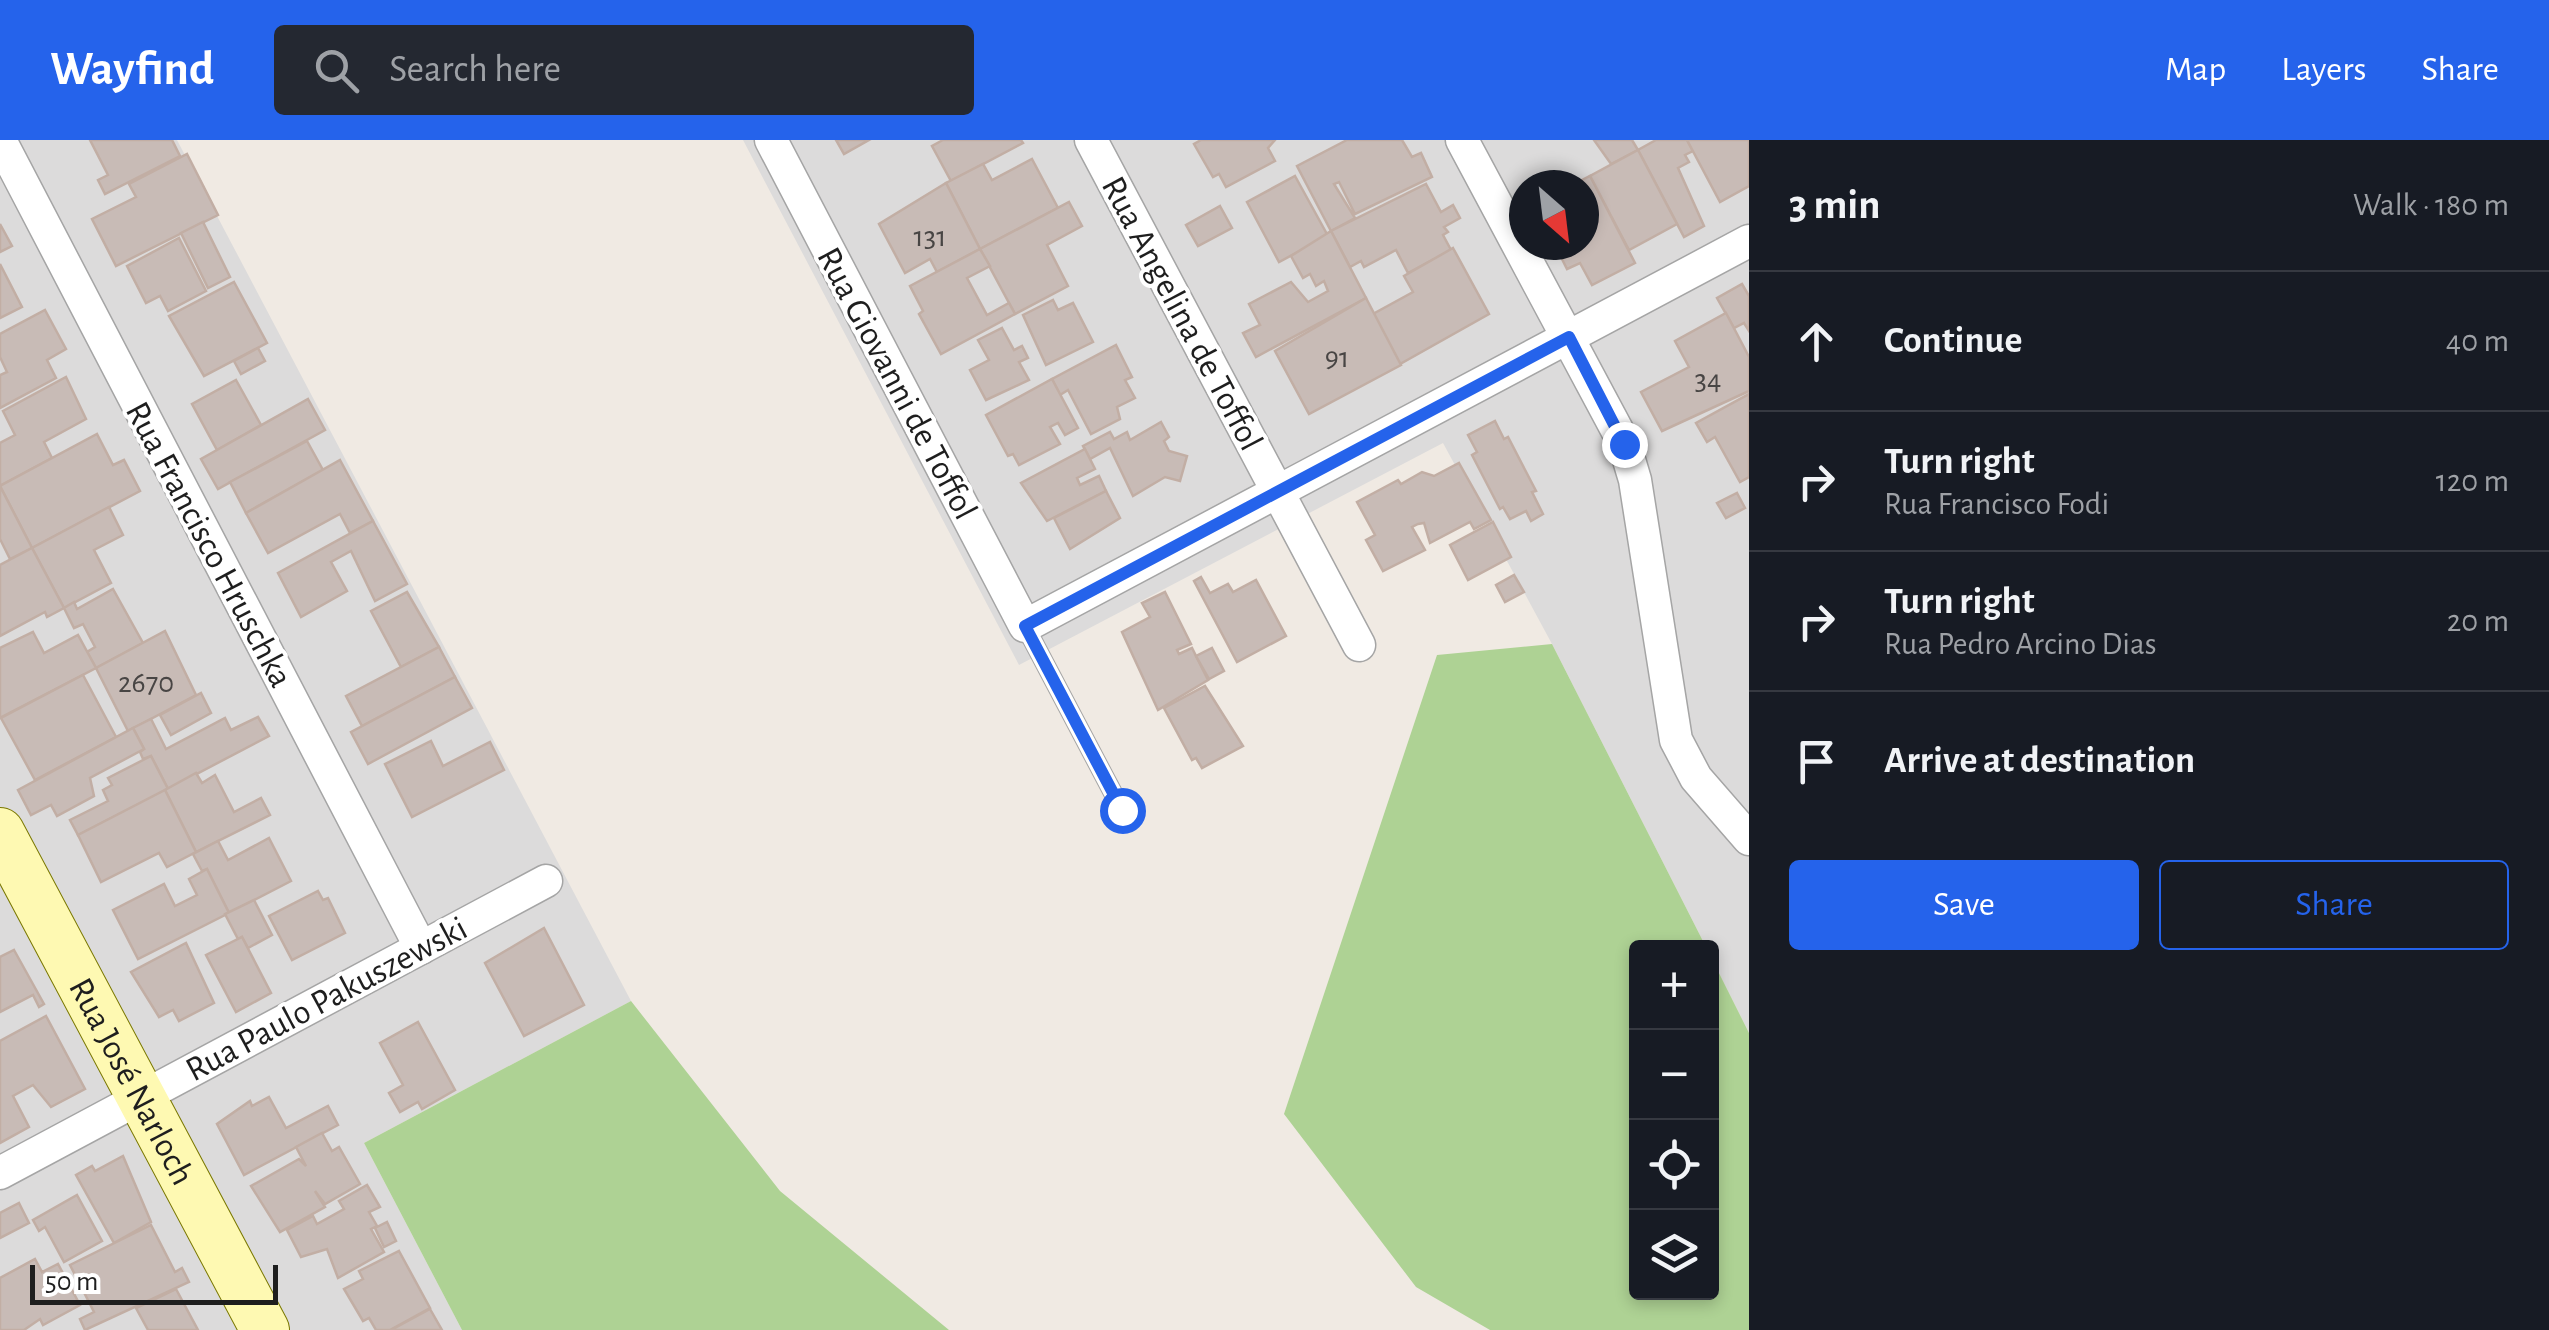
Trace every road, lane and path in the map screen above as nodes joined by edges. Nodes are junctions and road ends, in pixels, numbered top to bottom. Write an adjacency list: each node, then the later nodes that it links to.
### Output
1 (0, 140): 14 (street, Rua Francisco Hruschka)
2 (771, 140): 8 (street, Rua Giovanni de Toffol)
3 (1091, 140): 7 (street, Rua Angelina de Toffol)
4 (1462, 140): 6 (street)
5 (1749, 241): 6 (street)
6 (1569, 337): 7 (street); 12 (street)
7 (1278, 492): 8 (street); 9 (street, Rua Angelina de Toffol)
8 (1025, 626): 10 (lane)
9 (1359, 644)
10 (1122, 810)
11 (0, 832): 15 (main road, Rua José Narloch)
12 (1749, 839)
13 (546, 881): 14 (street, Rua Paulo Pakuszewski)
14 (421, 948): 15 (street, Rua Paulo Pakuszewski)
15 (142, 1096): 16 (street, Rua Paulo Pakuszewski); 17 (main road, Rua José Narloch)
16 (0, 1174)
17 (265, 1330)

